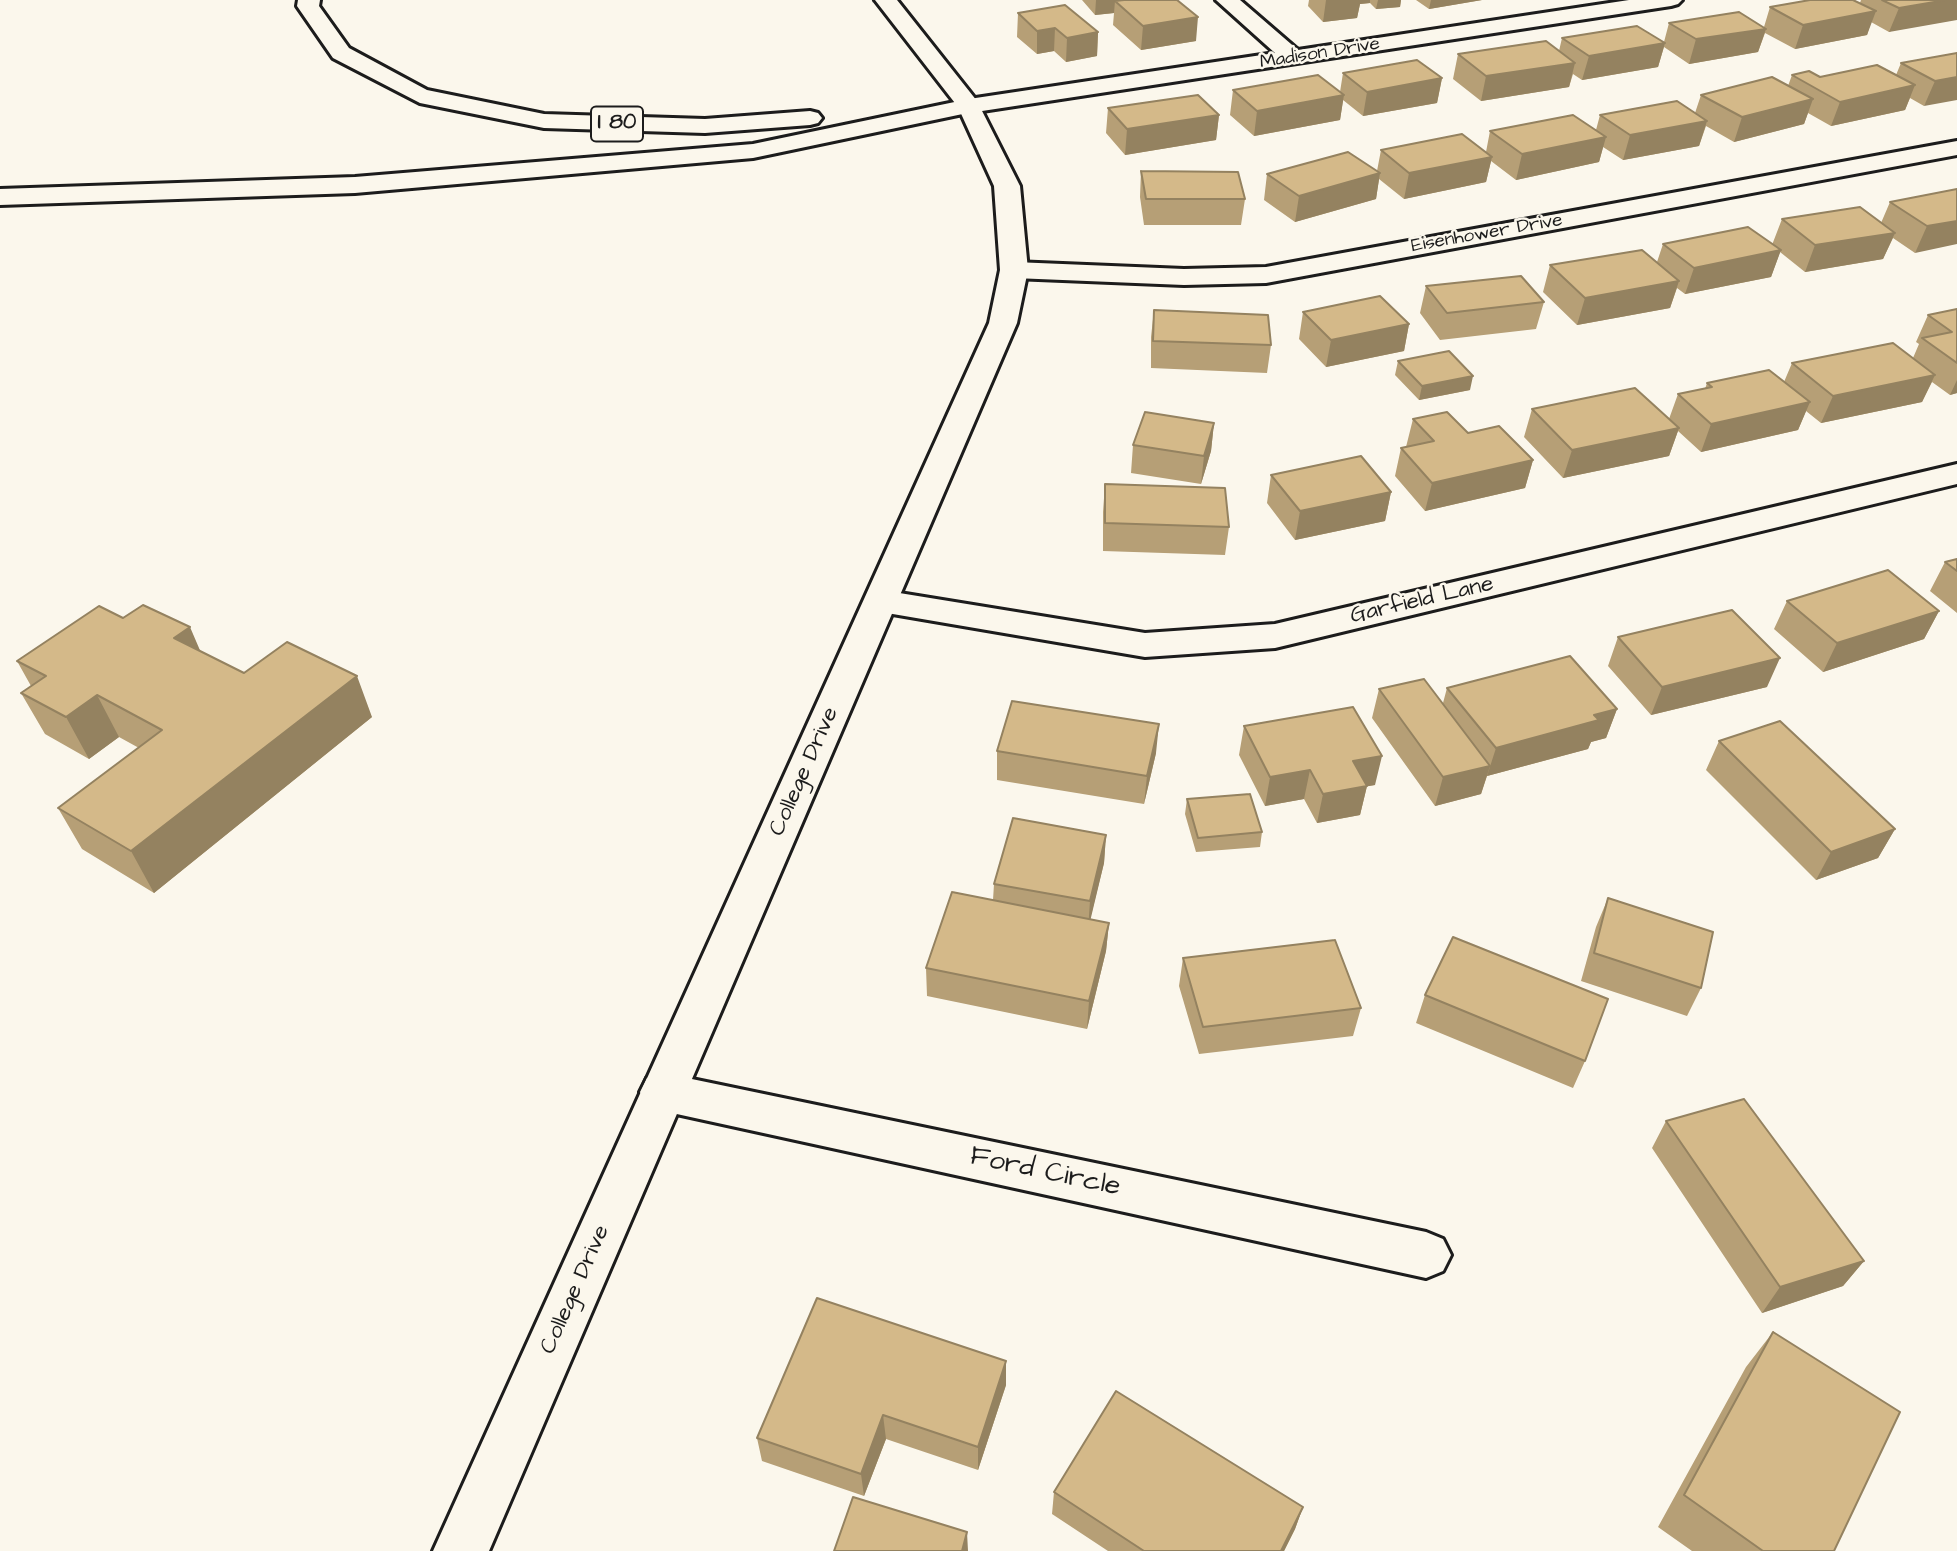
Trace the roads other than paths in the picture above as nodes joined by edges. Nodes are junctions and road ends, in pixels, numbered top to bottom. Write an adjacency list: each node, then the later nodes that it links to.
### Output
1 (309, 0): 6 (main road, I 80)
2 (886, 0): 6 (main road, College Drive)
3 (1227, 0): 5 (main road)
4 (1671, 0): 5 (main road, Madison Drive)
5 (1294, 58): 6 (main road, Madison Drive)
6 (969, 106): 8 (main road); 9 (main road, College Drive)
7 (1954, 151): 9 (main road, Eisenhower Drive)
8 (0, 197)
9 (1014, 270): 11 (main road, College Drive)
10 (1957, 474): 11 (main road, Garfield Lane)
11 (881, 601): 12 (main road, College Drive)
12 (663, 1092): 13 (main road, Ford Circle); 14 (main road, College Drive)
13 (1426, 1255)
14 (461, 1551)

